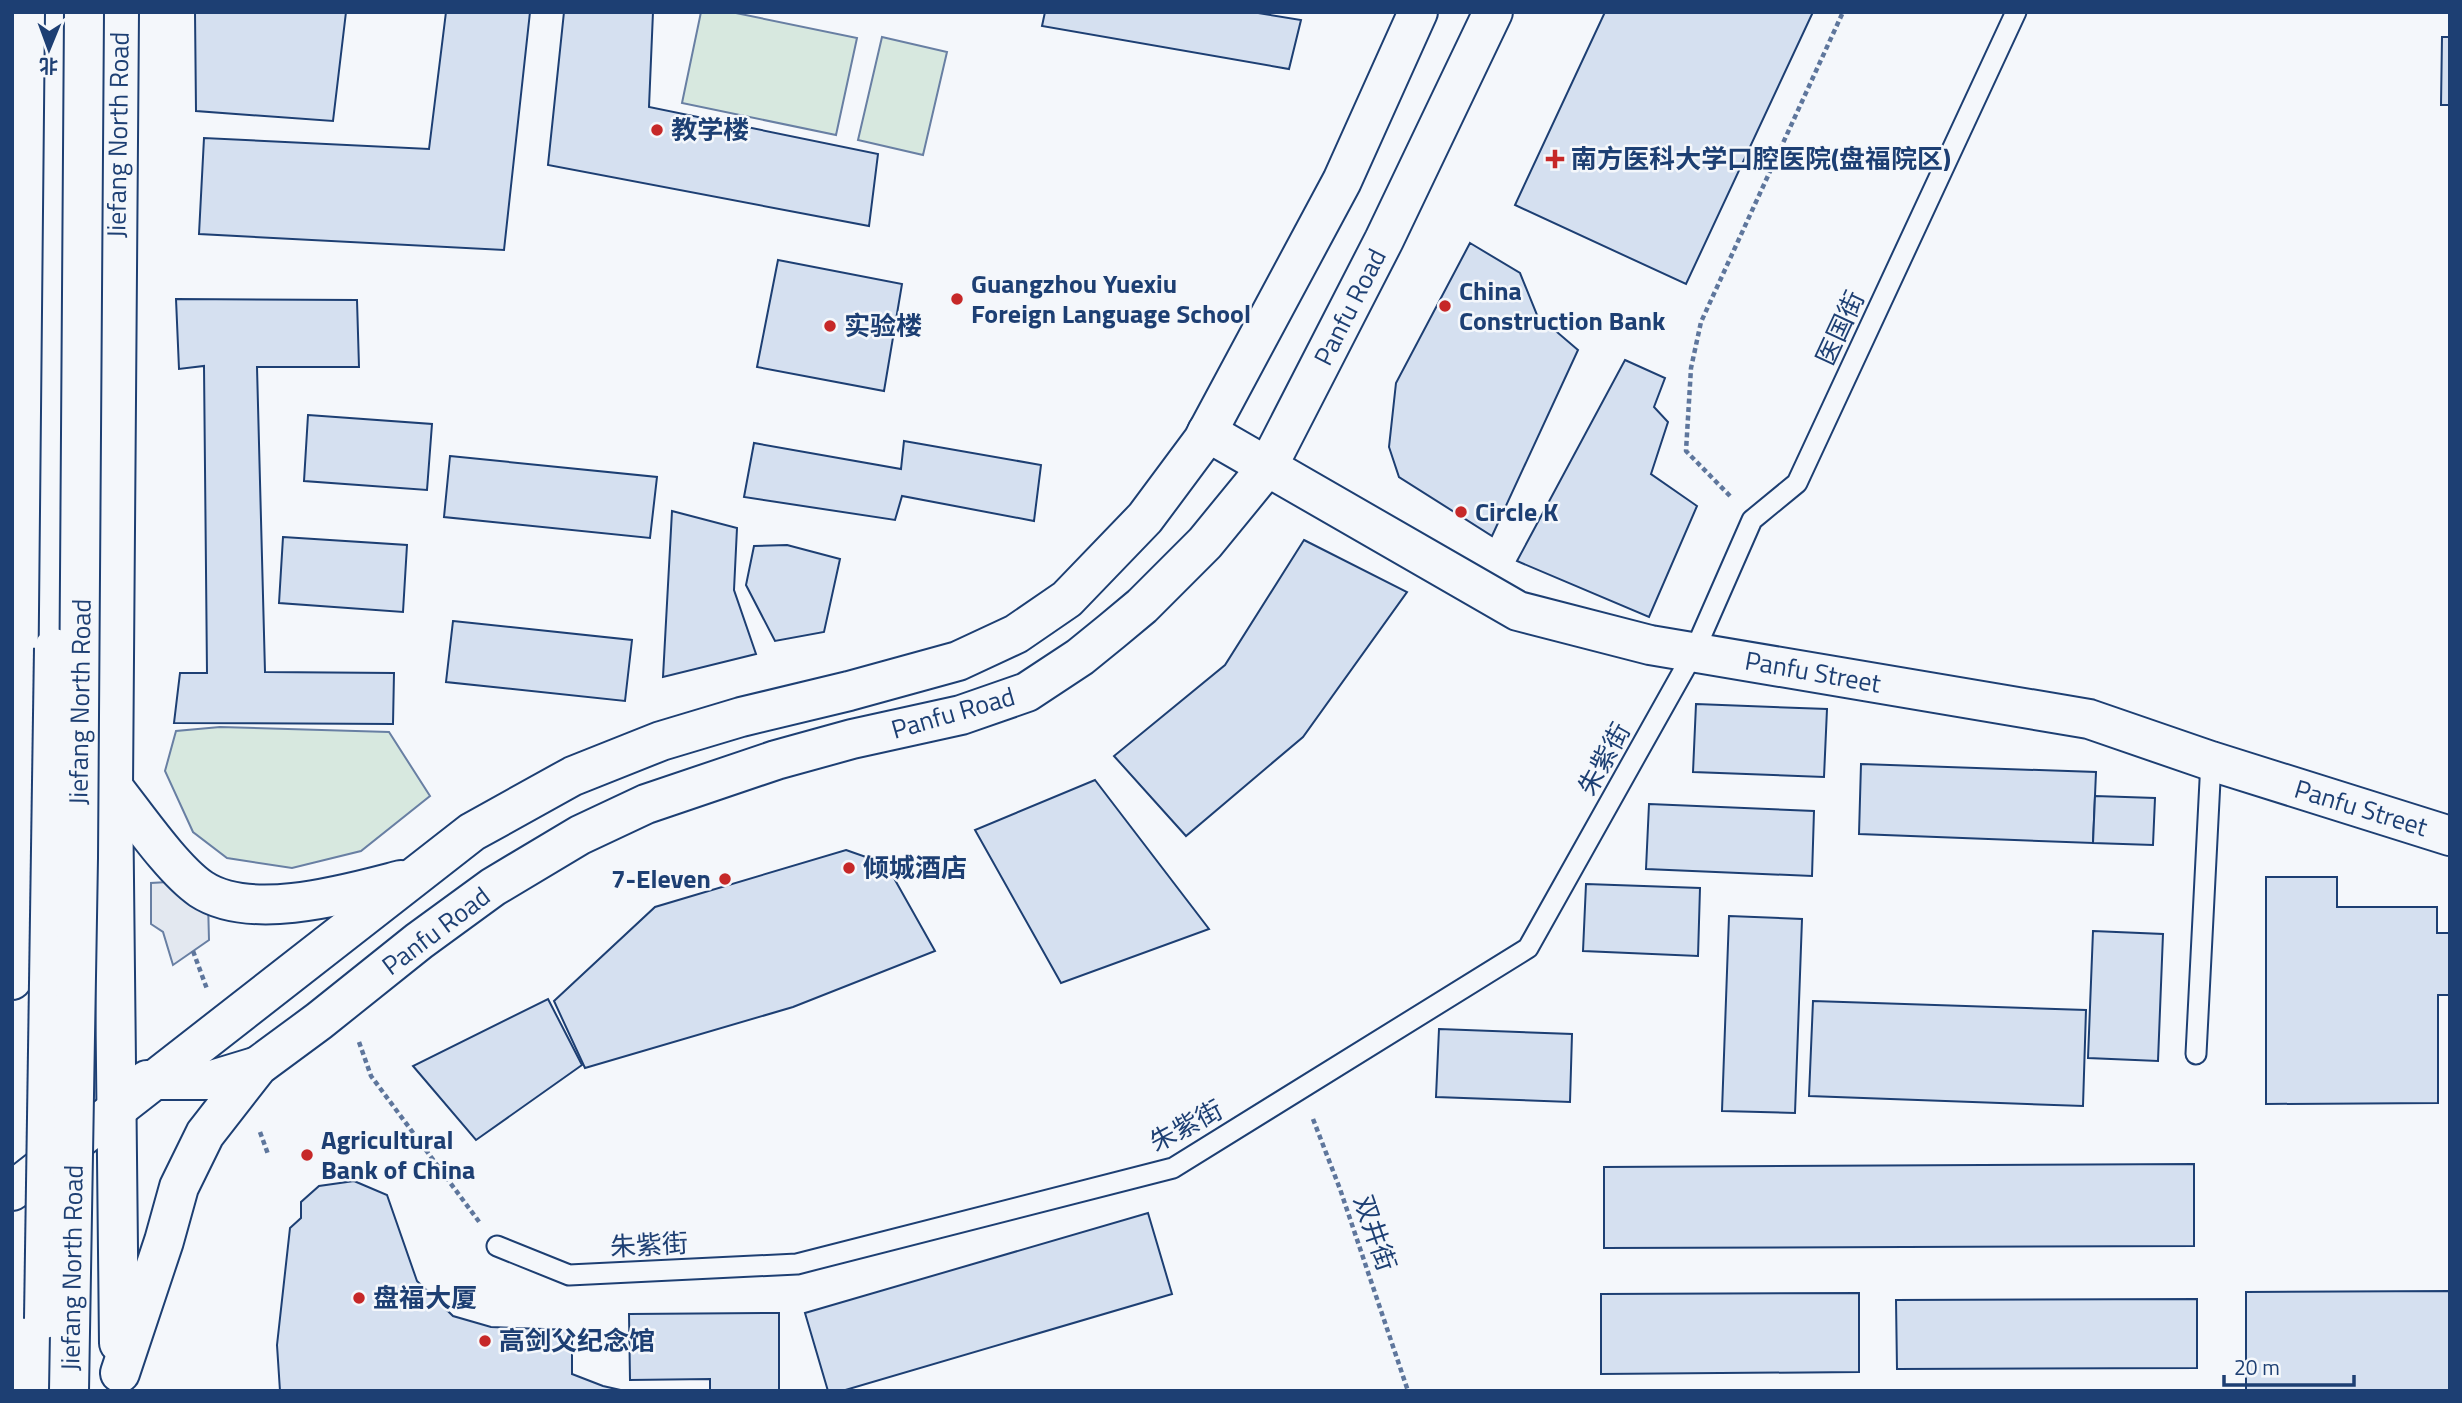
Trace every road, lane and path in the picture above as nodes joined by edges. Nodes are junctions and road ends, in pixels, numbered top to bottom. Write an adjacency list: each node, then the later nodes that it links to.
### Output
1 (25, 12): 17 (main road)
2 (59, 12): 27 (main road, Jiefang North Road, bridge)
3 (84, 12): 28 (main road, Jiefang North Road, bridge)
4 (119, 12): 14 (main road, Jiefang North Road)
5 (1418, 12): 9 (main road)
6 (1493, 12): 10 (main road, Panfu Road)
7 (1843, 12): 11 (path)
8 (2016, 12): 11 (lane, 医国街)
9 (1207, 432): 10 (main road, Panfu Street); 16 (main road)
10 (1268, 466): 12 (main road, Panfu Street); 20 (main road, Panfu Road)
11 (1752, 520): 12 (lane, 医国街)
12 (1694, 652): 13 (main road, Panfu Street); 23 (lane, 朱紫街)
13 (2211, 761): 15 (main road, Panfu Street); 19 (lane)
14 (113, 788): 16 (main road); 22 (main road, Jiefang North Road)
15 (2450, 836)
16 (413, 877): 22 (main road)
17 (13, 940): 18 (main road); 22 (main road)
18 (12, 980)
19 (2196, 1054)
20 (258, 1066): 22 (main road); 26 (main road)
21 (371, 1076): 25 (path)
22 (129, 1088): 24 (main road); 26 (main road, Jiefang North Road)
23 (1302, 1088): 25 (lane, 朱紫街); 29 (path, 双井街)
24 (12, 1191)
25 (497, 1246)
26 (120, 1382)
27 (43, 1391)
28 (69, 1391)
29 (1408, 1391)

